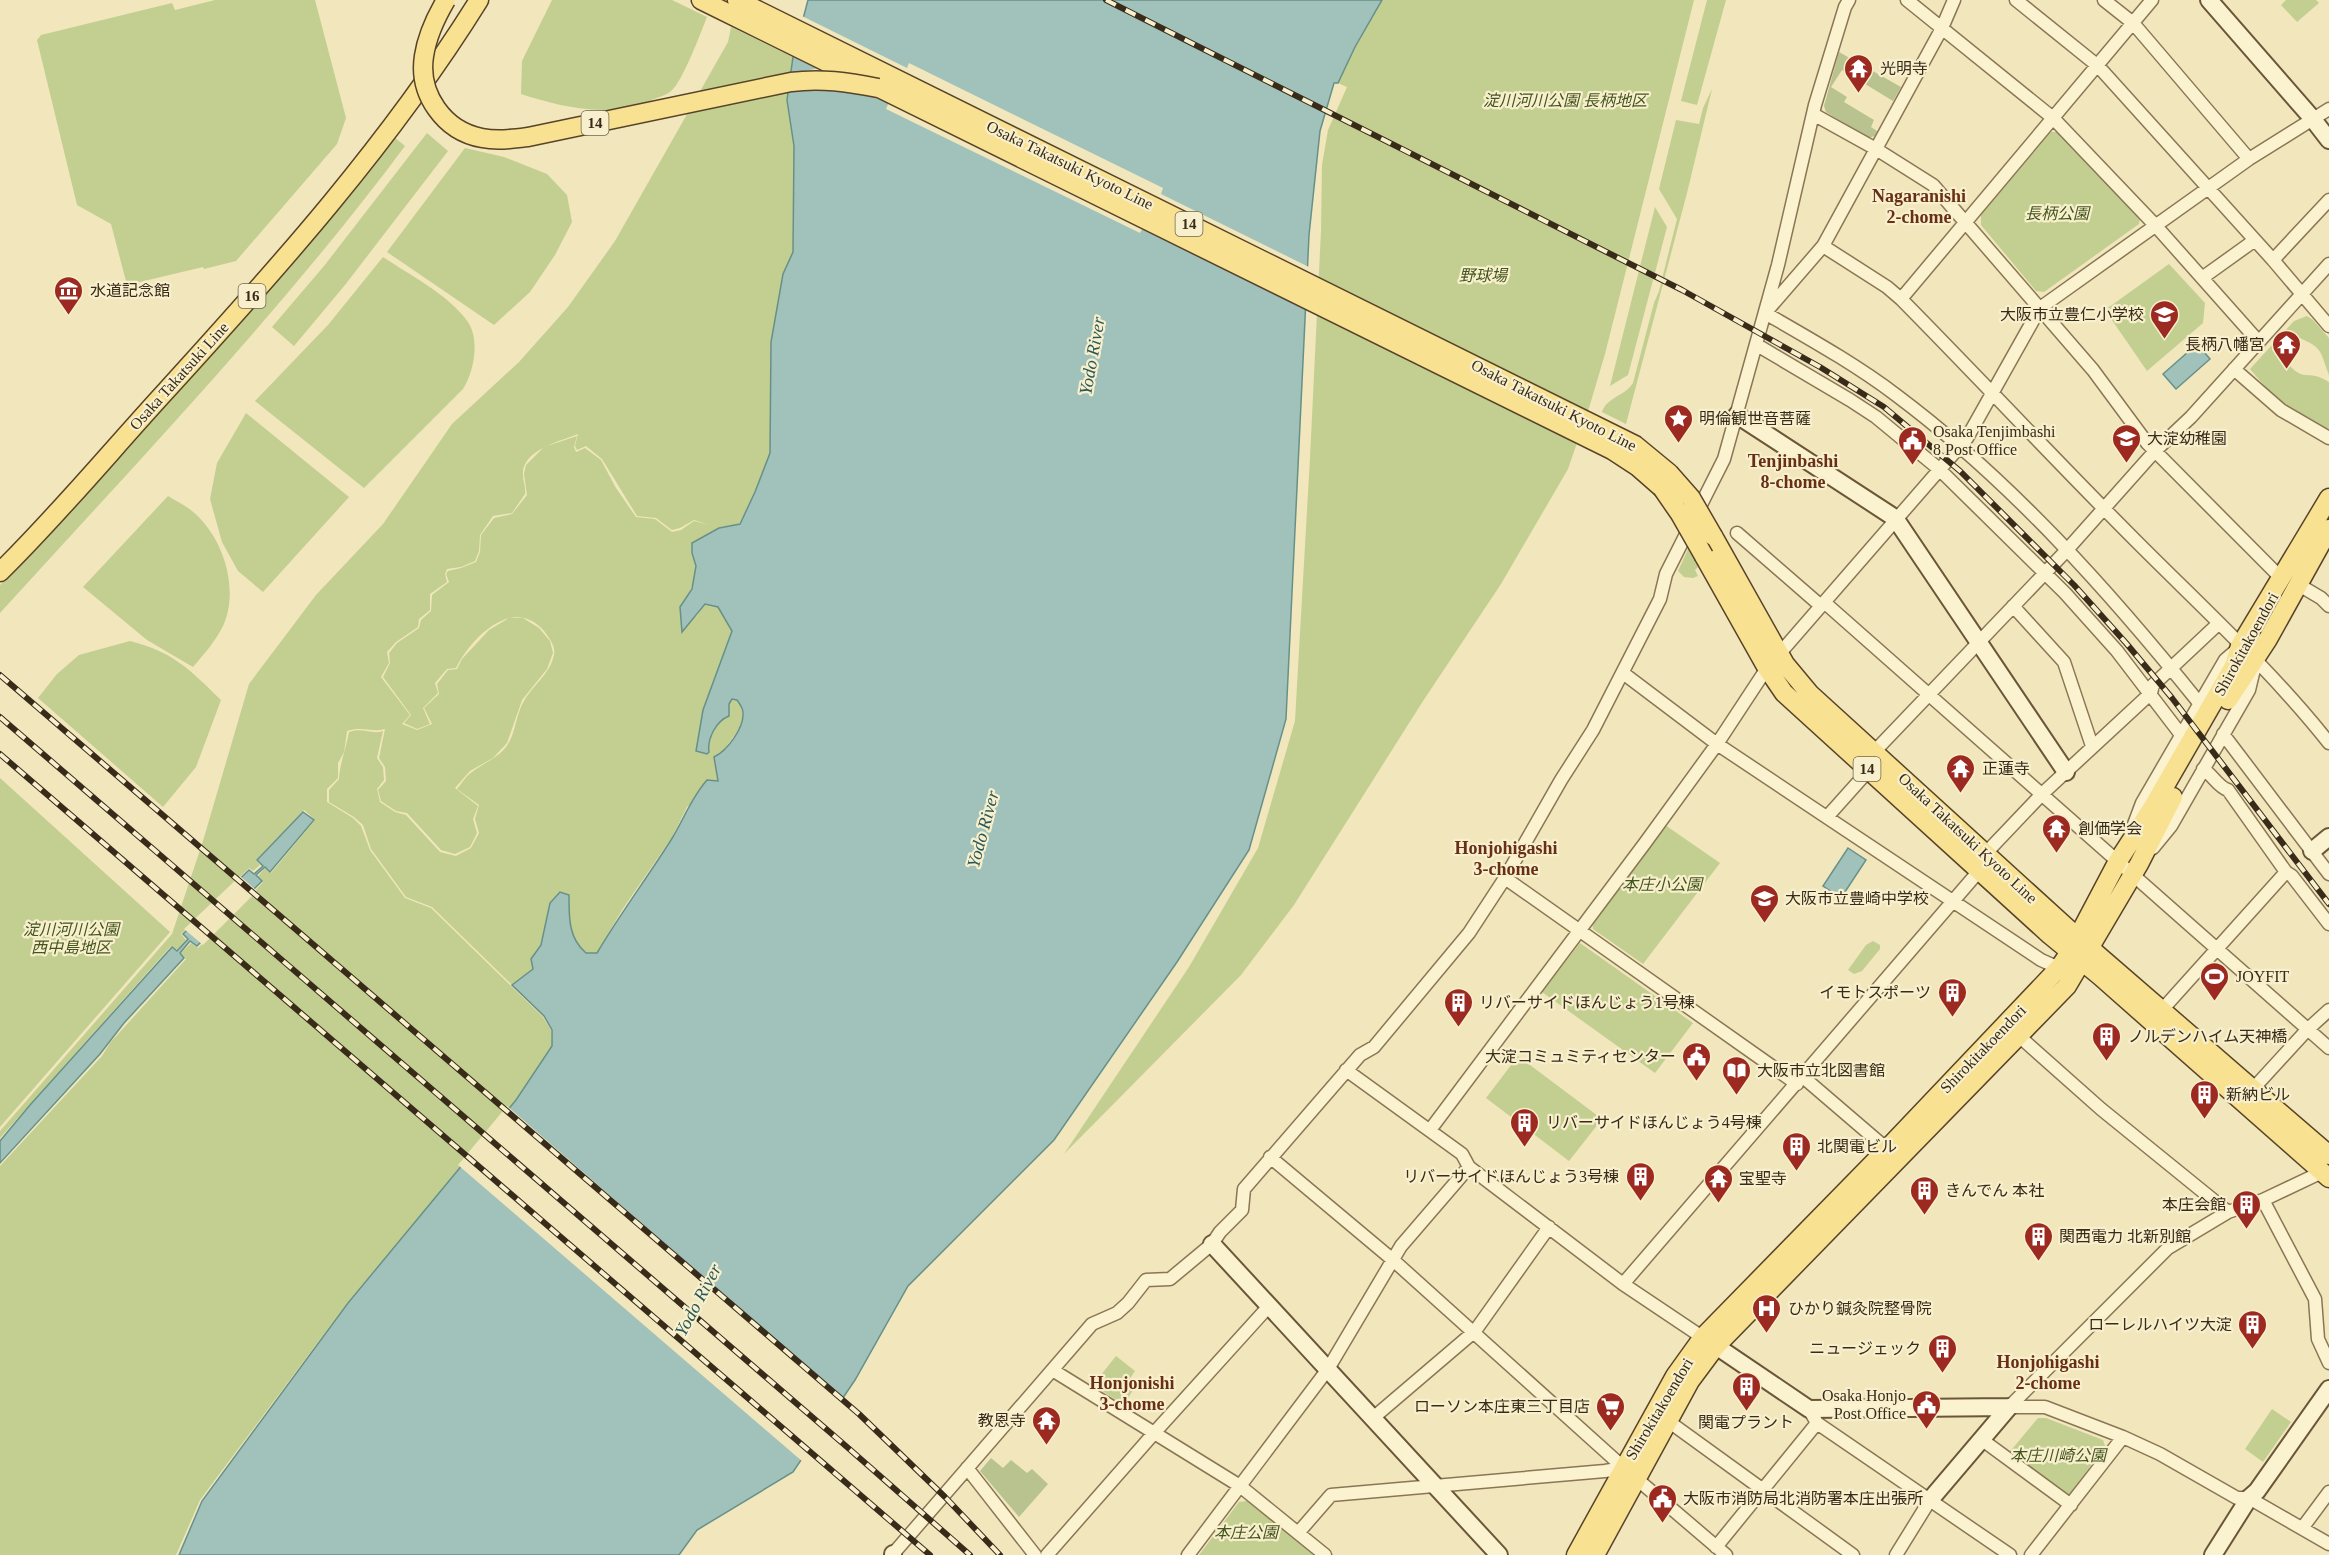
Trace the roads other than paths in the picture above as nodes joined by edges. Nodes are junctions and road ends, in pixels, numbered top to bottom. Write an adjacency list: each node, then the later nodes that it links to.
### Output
1 (446, 0): 16 (main road, Osaka Takatsuki Kyoto Line / 14, bridge)
2 (466, 0): 55 (main road, Osaka Takatsuki Line / 16)
3 (479, 0): 55 (main road, Osaka Takatsuki Line / 16)
4 (701, 0): 16 (main road, Osaka Takatsuki Kyoto Line / 14)
5 (737, 0): 46 (main road, Osaka Takatsuki Kyoto Line / 14)
6 (1849, 0): 18 (street)
7 (1907, 0): 14 (street)
8 (1954, 0): 14 (street)
9 (2016, 0): 15 (street)
10 (2104, 0): 13 (street)
11 (2152, 0): 13 (street)
12 (2209, 0): 20 (street)
13 (2133, 23): 15 (street); 23 (street)
14 (1942, 28): 19 (street); 22 (street)
15 (2098, 66): 19 (street); 24 (street)
16 (878, 87): 46 (main road, Osaka Takatsuki Kyoto Line / 14)
17 (2329, 109): 20 (street)
18 (1813, 114): 22 (street); 36 (street)
19 (2053, 118): 26 (street); 27 (street)
20 (2312, 118): 21 (street); 23 (street)
21 (2329, 140)
22 (1876, 149): 26 (street); 29 (street)
23 (2249, 159): 24 (street)
24 (2208, 188): 27 (street); 28 (street)
25 (2329, 200): 30 (street)
26 (1965, 222): 34 (street); 35 (street)
27 (2155, 225): 32 (street); 35 (street)
28 (2255, 240): 30 (street); 32 (street)
29 (1823, 246): 34 (street); 36 (street)
30 (2273, 260): 33 (street)
31 (2329, 264): 33 (street)
32 (2202, 278): 38 (street)
33 (2301, 295): 37 (street); 38 (street)
34 (1901, 299): 41 (street)
35 (2040, 308): 41 (street); 45 (street)
36 (1765, 313): 39 (street); 44 (street)
37 (2329, 326)
38 (2259, 342): 40 (street)
39 (1757, 345): 42 (street); 47 (street)
40 (2234, 369): 43 (street); 45 (street)
41 (1991, 392): 44 (street); 50 (street)
42 (1737, 415): 51 (street); 68 (street)
43 (2329, 438)
44 (1958, 449): 47 (street); 54 (street)
45 (2156, 451): 50 (street); 57 (street)
46 (1638, 457): 48 (main road, Osaka Takatsuki Kyoto Line / 14)
47 (1942, 466): 51 (street); 56 (street)
48 (1665, 480): 64 (main road, Osaka Takatsuki Kyoto Line / 14, bridge); 66 (main road, Osaka Takatsuki Kyoto Line / 14, bridge)
49 (2329, 498): 57 (main road, Shirokitakoendori)
50 (2103, 508): 54 (street); 61 (street)
51 (1895, 518): 58 (street); 62 (street)
52 (2329, 529): 57 (main road, Shirokitakoendori)
53 (1737, 534): 58 (street)
54 (2066, 551): 56 (street); 67 (street)
55 (3, 566)
56 (2044, 572): 59 (street); 69 (street)
57 (2291, 582): 60 (street); 63 (main road, Shirokitakoendori); 65 (main road, Shirokitakoendori)
58 (1823, 604): 64 (street); 70 (street)
59 (2013, 606): 62 (street); 76 (street)
60 (2329, 606)
61 (2218, 624): 63 (street); 67 (street)
62 (1978, 642): 70 (street); 80 (street)
63 (2240, 646): 65 (street); 71 (street); 85 (main road, Shirokitakoendori)
64 (1779, 653): 66 (street); 77 (main road, Osaka Takatsuki Kyoto Line / 14)
65 (2256, 661): 72 (street); 74 (street); 87 (main road, Shirokitakoendori)
66 (1767, 668): 75 (street); 79 (main road, Osaka Takatsuki Kyoto Line / 14)
67 (2172, 668): 69 (street); 71 (street)
68 (1623, 674): 75 (street); 90 (street)
69 (2151, 693): 73 (street); 76 (street)
70 (1929, 695): 77 (street); 81 (street)
71 (2200, 704): 73 (street)
72 (2223, 734): 78 (street); 84 (street)
73 (2182, 736): 85 (street)
74 (2329, 743)
75 (1717, 744): 82 (street); 93 (street)
76 (2092, 746): 80 (street)
77 (1875, 752): 86 (main road, Osaka Takatsuki Kyoto Line / 14)
78 (2203, 769): 87 (street); 88 (street)
79 (1869, 770): 82 (street); 86 (main road, Osaka Takatsuki Kyoto Line / 14)
80 (2066, 772): 81 (street)
81 (2042, 794): 85 (street); 86 (street)
82 (1827, 817): 91 (street)
83 (2329, 837): 84 (street)
84 (2312, 851): 89 (street)
85 (2121, 856): 87 (street); 95 (main road, Shirokitakoendori)
86 (1982, 863): 91 (street); 95 (main road, Osaka Takatsuki Kyoto Line / 14)
87 (2135, 869): 94 (street); 95 (main road, Shirokitakoendori)
88 (2286, 872): 92 (street); 94 (street)
89 (2329, 874)
90 (1505, 878): 93 (street); 102 (street)
91 (1953, 902): 96 (street); 103 (street)
92 (2329, 924)
93 (1580, 930): 103 (street); 105 (street)
94 (2217, 948): 98 (street); 99 (street)
95 (2079, 950): 96 (main road, Shirokitakoendori); 98 (main road, Osaka Takatsuki Kyoto Line / 14); 100 (main road, Shirokitakoendori); 110 (main road, Osaka Takatsuki Kyoto Line / 14)
96 (2059, 968): 106 (main road, Shirokitakoendori)
97 (2329, 1010): 99 (street)
98 (2161, 1011): 104 (main road, Osaka Takatsuki Kyoto Line / 14)
99 (2307, 1030): 101 (street); 104 (street)
100 (2020, 1037): 112 (street); 119 (main road, Shirokitakoendori)
101 (2329, 1048)
102 (1346, 1071): 105 (street); 108 (street)
103 (1800, 1081): 106 (street); 116 (street)
104 (2252, 1090): 107 (main road, Osaka Takatsuki Kyoto Line / 14)
105 (1430, 1130): 109 (street)
106 (1887, 1149): 119 (main road, Shirokitakoendori)
107 (2329, 1155)
108 (1270, 1157): 114 (street); 115 (street)
109 (1469, 1167): 113 (street); 115 (street)
110 (2326, 1175): 111 (street)
111 (2263, 1200): 112 (street); 120 (street)
112 (2228, 1212): 124 (street)
113 (1549, 1227): 116 (street); 118 (street)
114 (1212, 1244): 117 (street); 122 (street)
115 (1393, 1260): 118 (street); 121 (street)
116 (1623, 1284): 119 (street)
117 (1269, 1306): 121 (street); 128 (street)
118 (1475, 1332): 126 (street); 132 (street)
119 (1710, 1342): 125 (street); 127 (main road, Shirokitakoendori); 132 (main road, Shirokitakoendori)
120 (2329, 1363)
121 (1328, 1369): 126 (street); 133 (street)
122 (1054, 1371): 128 (street); 131 (street)
123 (2329, 1389): 137 (street)
124 (2009, 1407): 125 (street); 129 (street); 130 (street)
125 (1813, 1416): 135 (street); 138 (street)
126 (1373, 1418): 134 (street)
127 (1668, 1421): 132 (main road, Shirokitakoendori); 135 (street)
128 (1155, 1432): 133 (street); 147 (street)
129 (2123, 1437): 137 (street); 139 (street)
130 (1981, 1439): 138 (street); 139 (street)
131 (967, 1468): 145 (street); 146 (street)
132 (1630, 1473): 134 (street); 143 (street); 151 (main road, Shirokitakoendori); 152 (main road, Shirokitakoendori)
133 (1240, 1486): 141 (street); 148 (street)
134 (1436, 1487): 141 (street); 150 (street)
135 (1763, 1490): 143 (street); 154 (street)
136 (2329, 1492): 140 (street)
137 (2249, 1498): 140 (street); 144 (street)
138 (1930, 1500): 155 (street); 156 (street)
139 (2071, 1505): 157 (street)
140 (2303, 1527): 142 (street)
141 (1298, 1533): 149 (street)
142 (2329, 1544)
143 (1716, 1547): 153 (street)
144 (2217, 1554)
145 (893, 1555)
146 (1035, 1555)
147 (1047, 1555)
148 (1188, 1555)
149 (1325, 1555)
150 (1499, 1555)
151 (1576, 1555)
152 (1595, 1555)
153 (1726, 1555)
154 (1853, 1555)
155 (1896, 1555)
156 (2010, 1555)
157 (2031, 1555)

